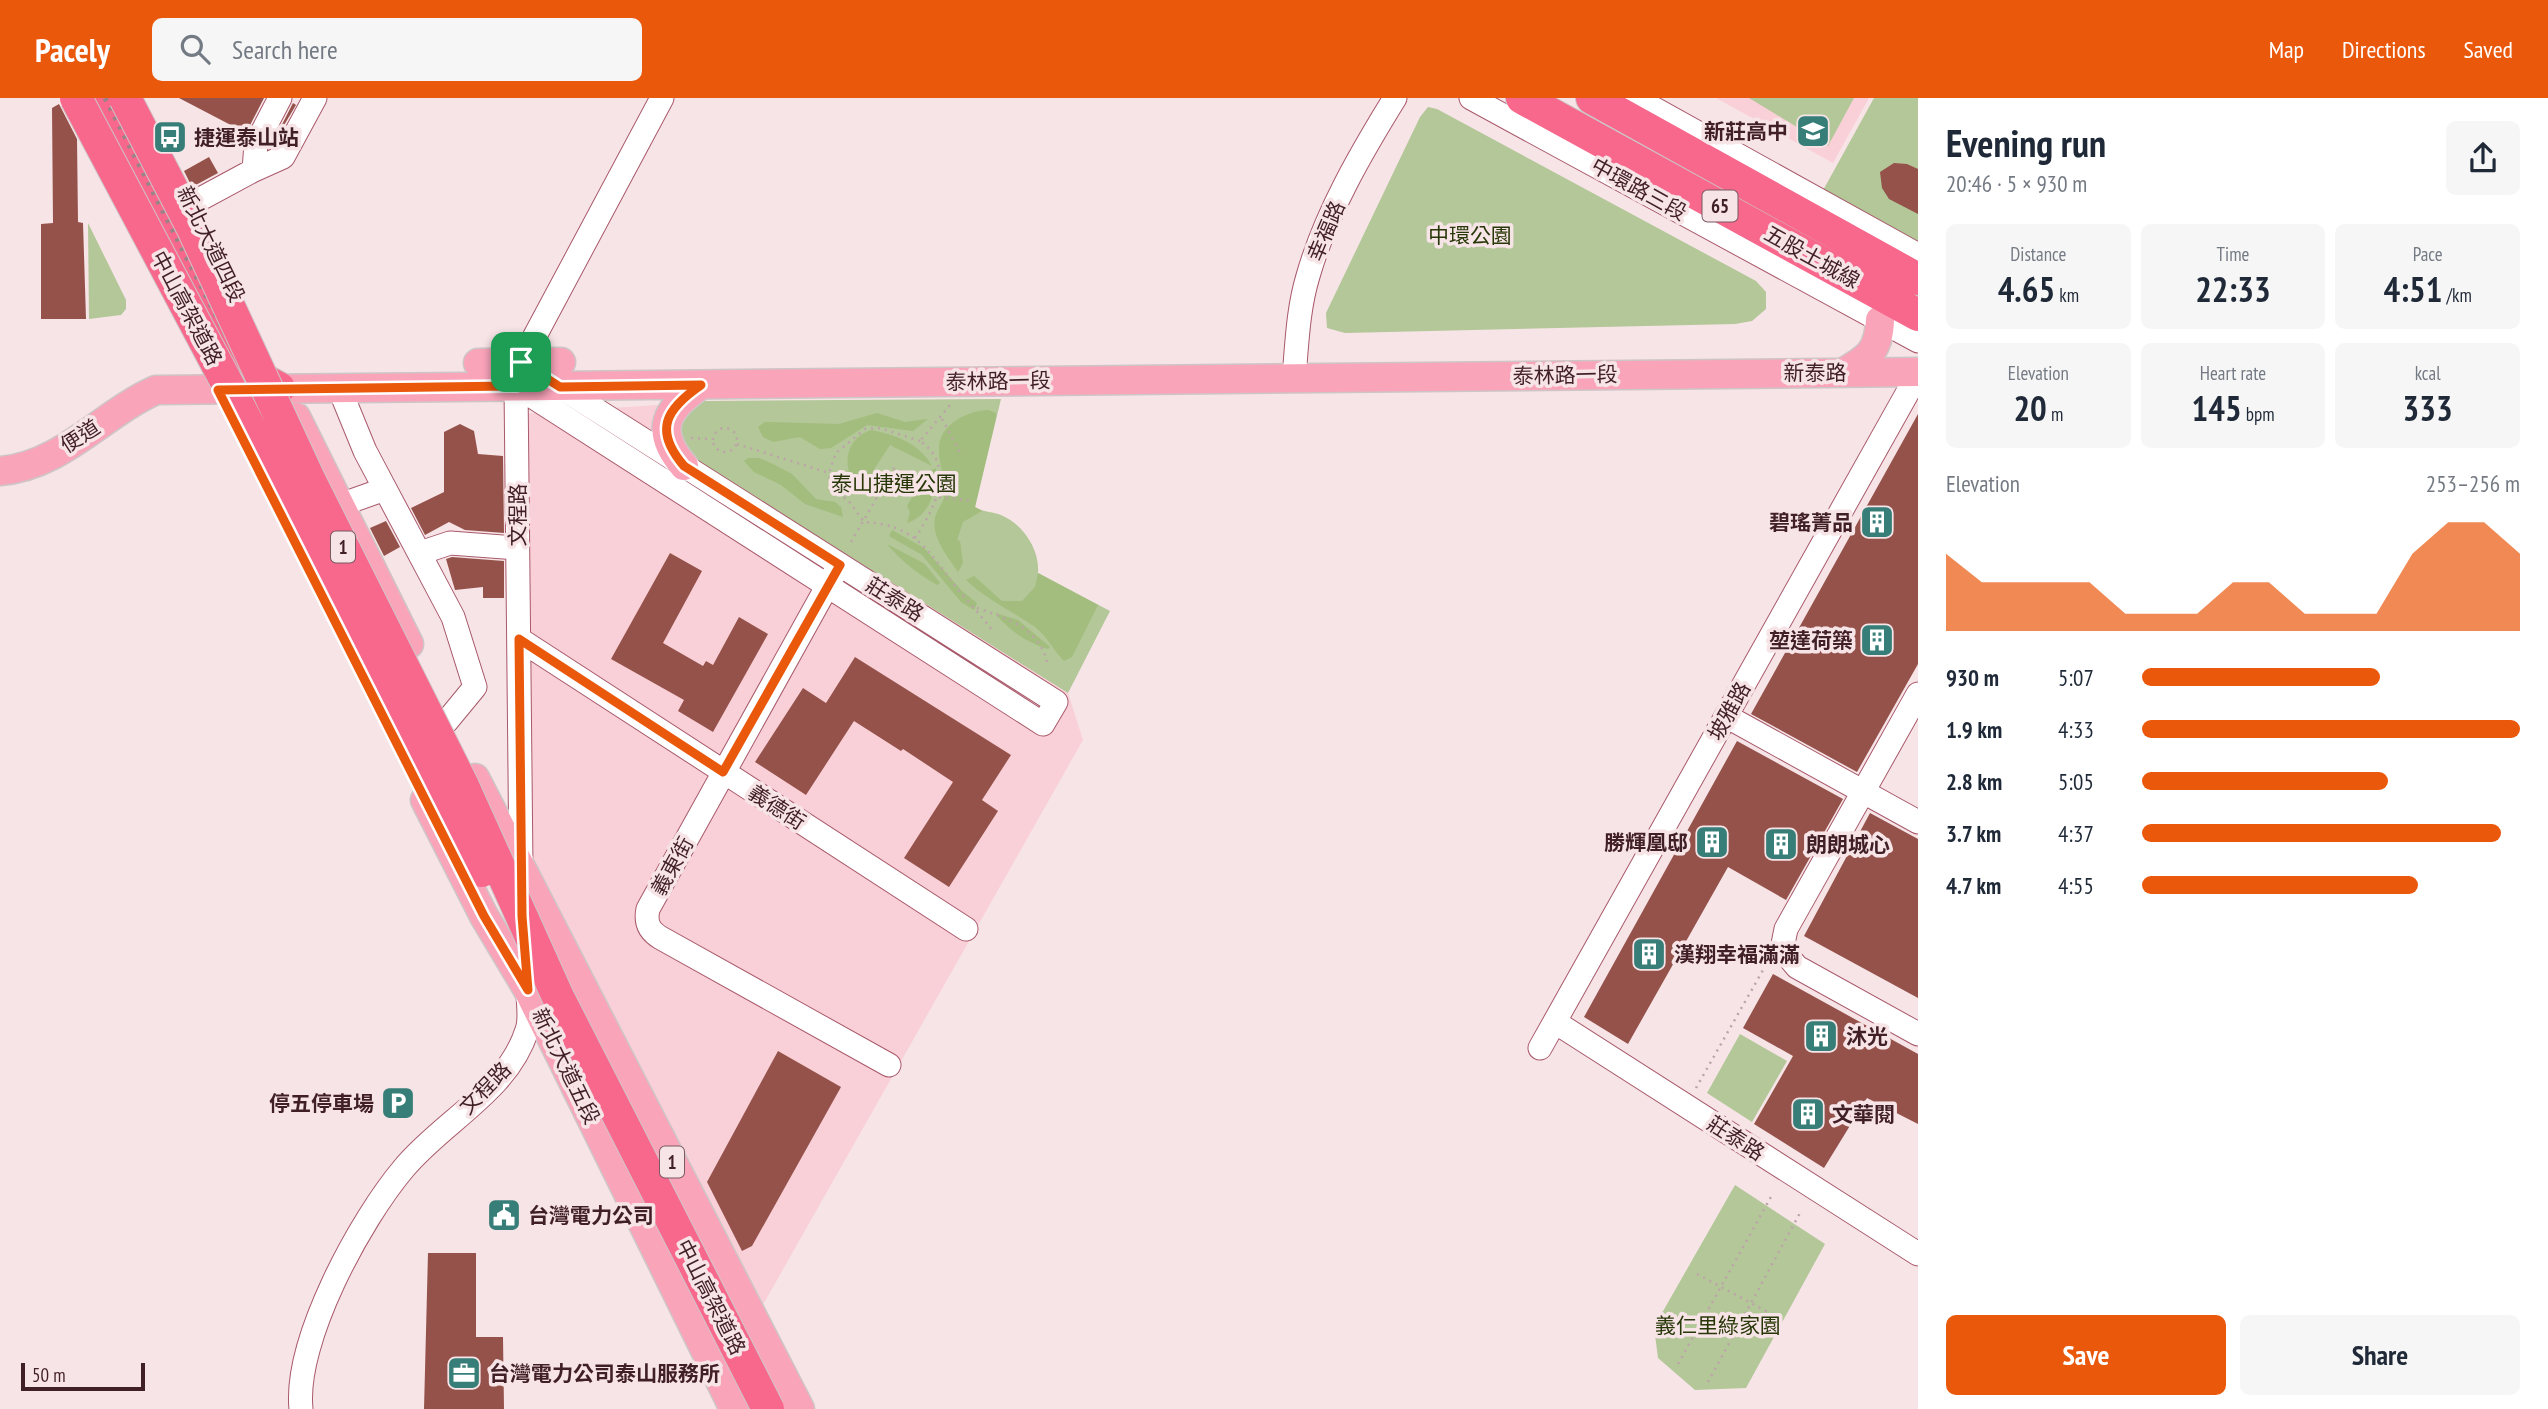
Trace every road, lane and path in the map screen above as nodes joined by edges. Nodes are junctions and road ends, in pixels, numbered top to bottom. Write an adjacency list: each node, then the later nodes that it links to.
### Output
1 (64, 98): 27 (main road, 1)
2 (76, 98): 69 (highway, 中山高架道路 / 1, bridge)
3 (99, 98): 27 (highway)
4 (125, 98): 69 (highway, 中山高架道路 / 1, bridge)
5 (138, 98): 15 (main road, 新北大道四段 / 1)
6 (280, 98): 14 (street)
7 (315, 98): 14 (street)
8 (662, 98): 25 (street)
9 (1395, 98): 28 (street, 幸福路)
10 (1471, 98): 19 (street, 中環路三段)
11 (1522, 98): 18 (highway, 五股土城線 / 65)
12 (1592, 98): 17 (highway, 五股土城線 / 65)
13 (1635, 98): 16 (street)
14 (254, 170): 15 (street)
15 (191, 204): 30 (main road, 新北大道四段 / 1)
16 (1918, 255)
17 (1918, 279)
18 (1918, 315)
19 (1880, 320): 20 (street, 中環路三段); 22 (main road)
20 (1918, 341)
21 (478, 363): 25 (main road, 泰林路一段)
22 (1843, 372): 23 (main road, 新泰路); 24 (main road, 新泰路)
23 (1713, 373): 28 (main road, 泰林路一段)
24 (1918, 373): 61 (street, 坡雅路)
25 (518, 374): 26 (main road, 泰林路一段); 31 (main road, 泰林路一段); 50 (street, 文程路); 53 (street, 莊泰路)
26 (560, 374): 29 (main road, 泰林路一段); 40 (street, 莊泰路)
27 (227, 377): 30 (highway); 41 (main road, 便道); 59 (main road, 新北大道五段 / 1)
28 (1294, 377): 29 (main road, 泰林路一段)
29 (701, 385): 40 (main road)
30 (283, 390): 31 (main road, 泰林路一段); 46 (main road, 1)
31 (340, 390): 43 (street)
32 (952, 401): 33 (path)
33 (942, 418): 36 (path); 38 (path)
34 (689, 438): 35 (path)
35 (712, 439): 37 (path); 37 (path)
36 (920, 441): 42 (path); 44 (path)
37 (737, 444): 42 (path)
38 (962, 456)
39 (896, 465): 47 (path)
40 (684, 466): 52 (street, 莊泰路)
41 (0, 471)
42 (829, 473): 47 (path)
43 (386, 489): 46 (street); 51 (street)
44 (939, 497): 45 (path); 48 (path)
45 (973, 500)
46 (340, 505): 57 (main road, 1)
47 (864, 522): 48 (path); 49 (path)
48 (915, 538): 54 (path)
49 (851, 542)
50 (517, 548): 51 (street); 56 (street, 文程路)
51 (420, 553): 62 (street)
52 (840, 565): 53 (street, 義東街); 53 (street, 莊泰路)
53 (827, 586): 63 (street, 義東街)
54 (977, 608): 55 (path); 58 (path)
55 (993, 633)
56 (519, 639): 63 (street, 義德街); 66 (street, 文程路)
57 (413, 652): 59 (main road); 62 (main road, 1)
58 (1048, 667)
59 (362, 676): 69 (main road, 新北大道五段 / 1)
60 (1918, 694): 64 (street)
61 (1726, 716): 64 (street); 70 (street, 坡雅路)
62 (447, 721): 66 (main road, 1)
63 (723, 772): 67 (street, 義德街); 73 (street, 義東街)
64 (1863, 791): 65 (street); 68 (street)
65 (1918, 821)
66 (521, 872): 69 (street, 文程路); 82 (main road, 1)
67 (965, 929)
68 (1784, 939): 71 (street); 74 (path)
69 (543, 993): 84 (main road, 新北大道五段 / 1); 86 (street, 文程路); 88 (highway, 中山高架道路 / 1, bridge)
70 (1555, 1022): 72 (street, 坡雅路); 74 (street, 莊泰路)
71 (1918, 1034)
72 (1540, 1048)
73 (889, 1065)
74 (1686, 1106): 77 (street, 莊泰路)
75 (1772, 1195): 79 (path)
76 (1800, 1213): 80 (path)
77 (1918, 1254)
78 (1697, 1274): 79 (path)
79 (1721, 1287): 80 (path); 83 (path)
80 (1751, 1303): 81 (path); 85 (path)
81 (1777, 1318)
82 (775, 1361): 84 (main road); 89 (main road, 1)
83 (1678, 1364)
84 (718, 1374): 87 (main road, 新北大道五段 / 1)
85 (1709, 1382)
86 (301, 1409)
87 (734, 1409)
88 (768, 1409)
89 (800, 1409)

